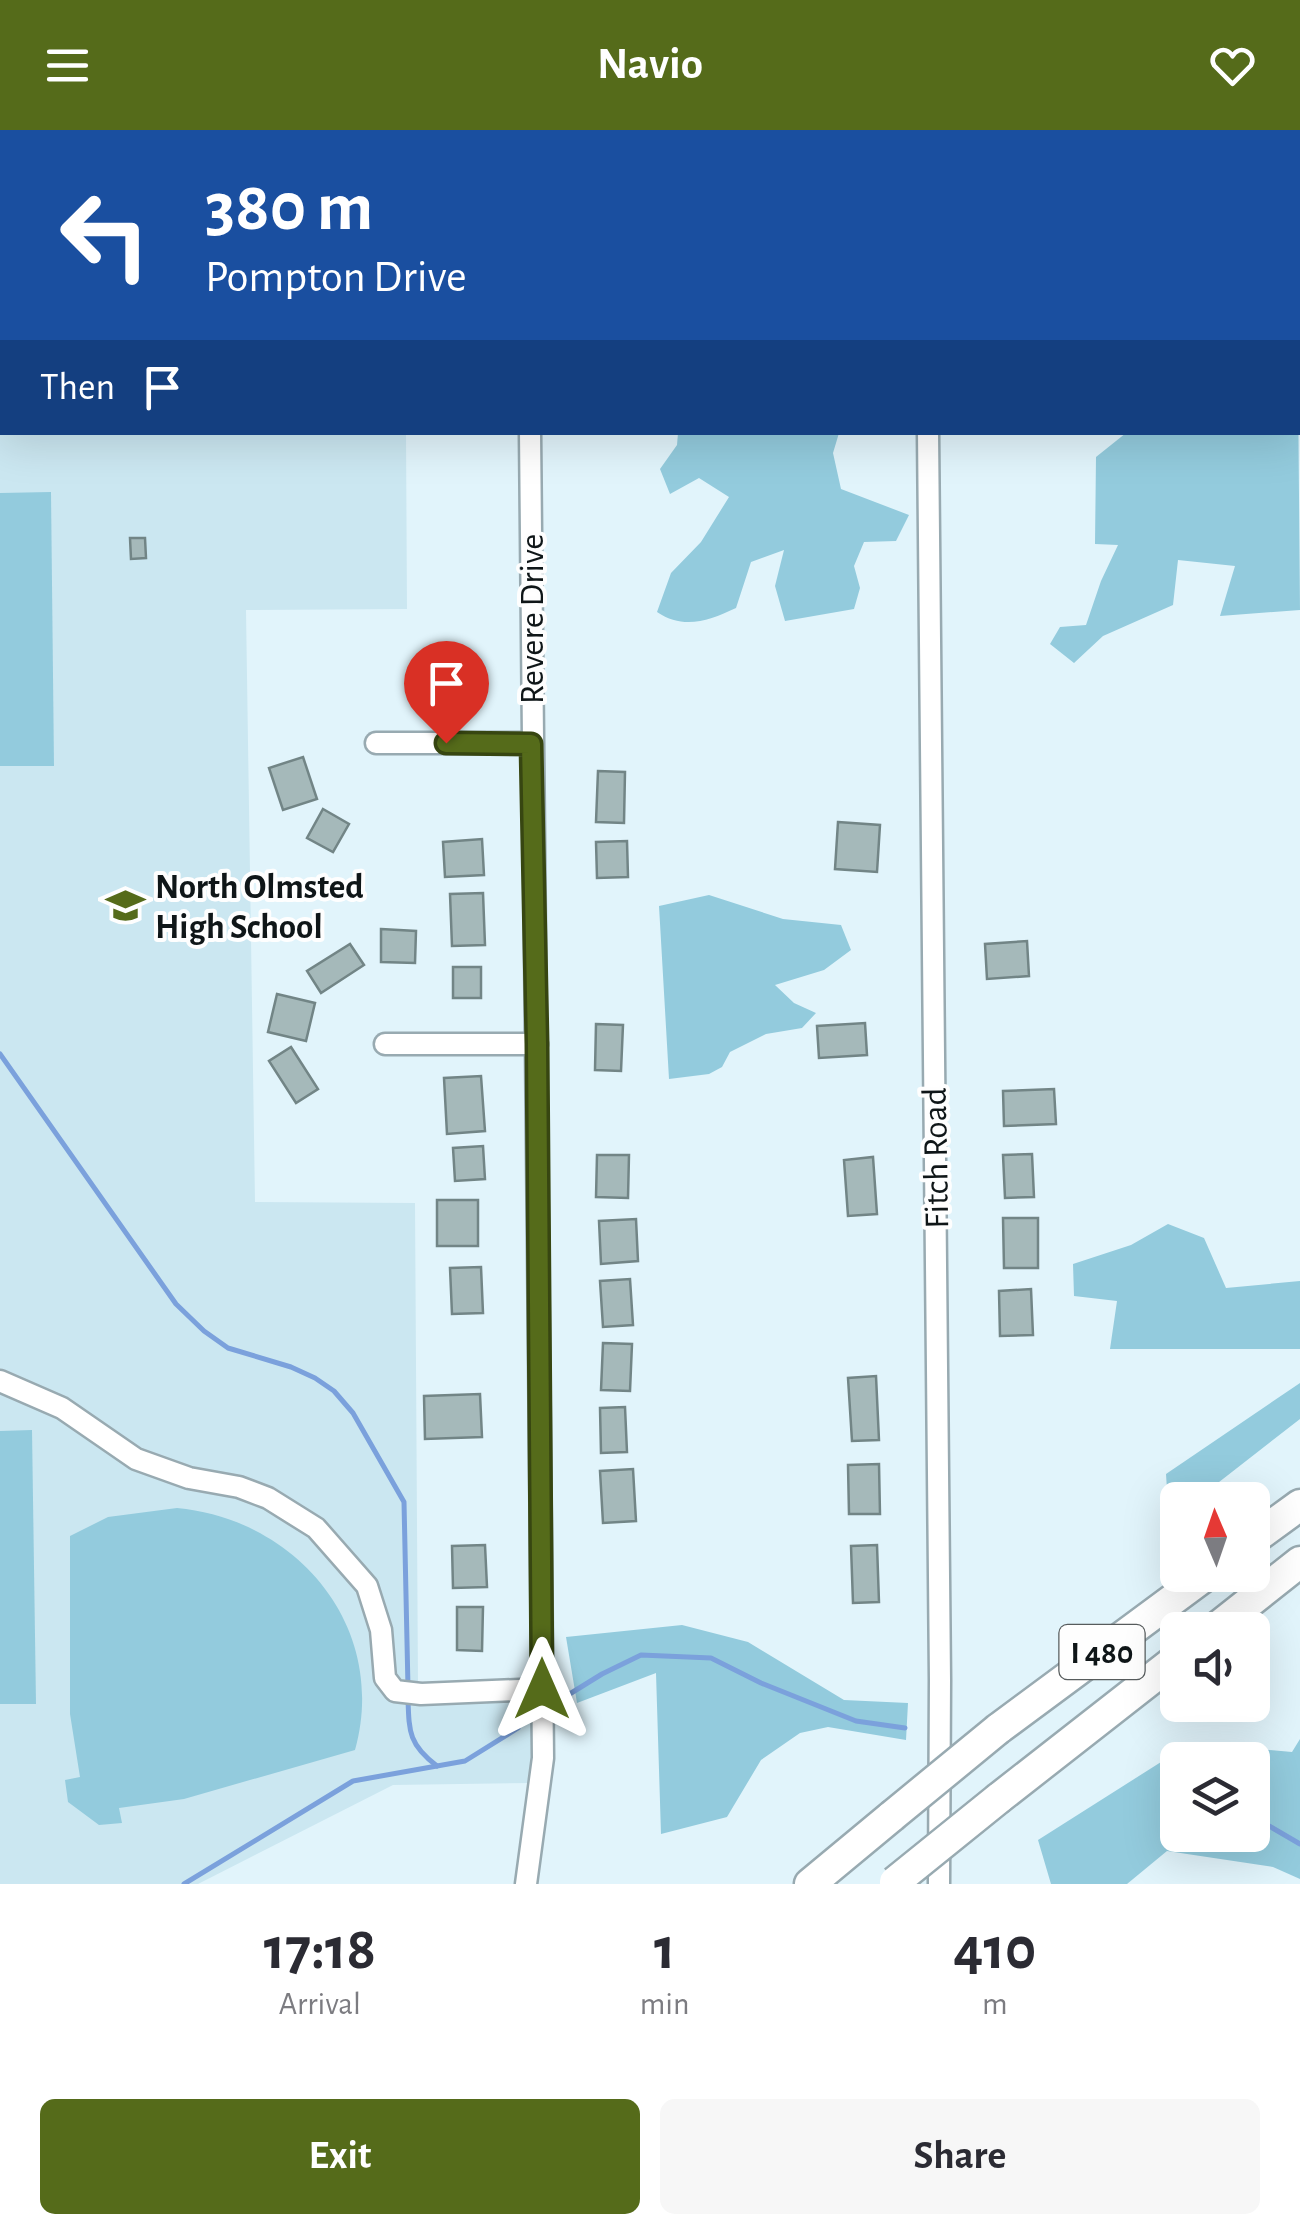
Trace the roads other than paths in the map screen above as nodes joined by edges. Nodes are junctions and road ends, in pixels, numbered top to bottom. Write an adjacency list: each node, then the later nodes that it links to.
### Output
1 (530, 435): 4 (street, Revere Drive)
2 (928, 435): 18 (street, Fitch Road)
3 (376, 743): 4 (street)
4 (531, 744): 6 (street, Revere Drive)
5 (385, 1044): 6 (street)
6 (537, 1044): 14 (street, Revere Drive)
7 (0, 1381): 14 (street)
8 (1300, 1505): 9 (highway)
9 (1270, 1527)
10 (1300, 1562): 12 (highway)
11 (1183, 1592): 17 (highway, I 480, bridge)
12 (1237, 1612)
13 (1160, 1672): 15 (highway, I 480, bridge)
14 (542, 1689): 16 (street, Revere Drive)
15 (894, 1883)
16 (526, 1884)
17 (810, 1884)
18 (938, 1884)

